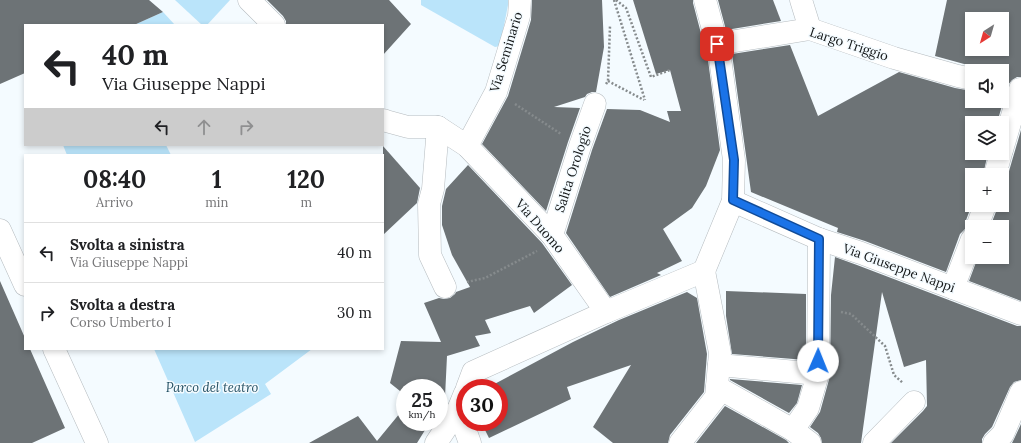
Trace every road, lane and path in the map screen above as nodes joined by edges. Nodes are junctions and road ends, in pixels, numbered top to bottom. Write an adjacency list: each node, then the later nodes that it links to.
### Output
1 (249, 0): 6 (street)
2 (520, 0): 14 (street, Via Seminario)
3 (615, 0): 10 (path); 12 (path)
4 (705, 0): 9 (street)
5 (801, 0): 8 (street)
6 (273, 24)
7 (610, 26): 12 (path)
8 (810, 29): 9 (street, Largo Triggio); 11 (street, Largo Triggio)
9 (717, 44): 21 (street)
10 (670, 70)
11 (965, 78)
12 (608, 81): 15 (path)
13 (1014, 88): 16 (street)
14 (496, 92): 19 (street, Via Seminario); 20 (path)
15 (595, 104): 20 (street, Salita Orologio)
16 (1009, 116)
17 (384, 120): 18 (street)
18 (438, 127): 19 (street, Via Duomo); 28 (street)
19 (467, 146): 23 (street, Via Duomo)
20 (580, 146): 23 (street, Salita Orologio)
21 (733, 200): 24 (street, Via Giuseppe Nappi); 26 (street)
22 (0, 230): 27 (street)
23 (552, 235): 28 (path); 31 (street, Via Duomo)
24 (819, 239): 29 (street, Via Giuseppe Nappi); 30 (street)
25 (965, 256): 29 (street)
26 (704, 271): 31 (street); 34 (street)
27 (24, 283)
28 (445, 287)
29 (952, 288): 32 (street, Via Giuseppe Nappi)
30 (819, 308): 35 (street); 39 (path)
31 (606, 312): 36 (street)
32 (1021, 314)
33 (54, 350): 43 (street)
34 (719, 365): 35 (street); 37 (street)
35 (818, 374): 41 (street)
36 (470, 379)
37 (717, 387): 41 (street); 46 (street)
38 (1021, 392): 49 (street)
39 (914, 402): 48 (street)
40 (456, 411): 44 (street)
41 (793, 430): 47 (street)
42 (468, 431): 45 (street)
43 (97, 443)
44 (436, 443)
45 (470, 443)
46 (680, 443)
47 (810, 443)
48 (874, 443)
49 (994, 443)

